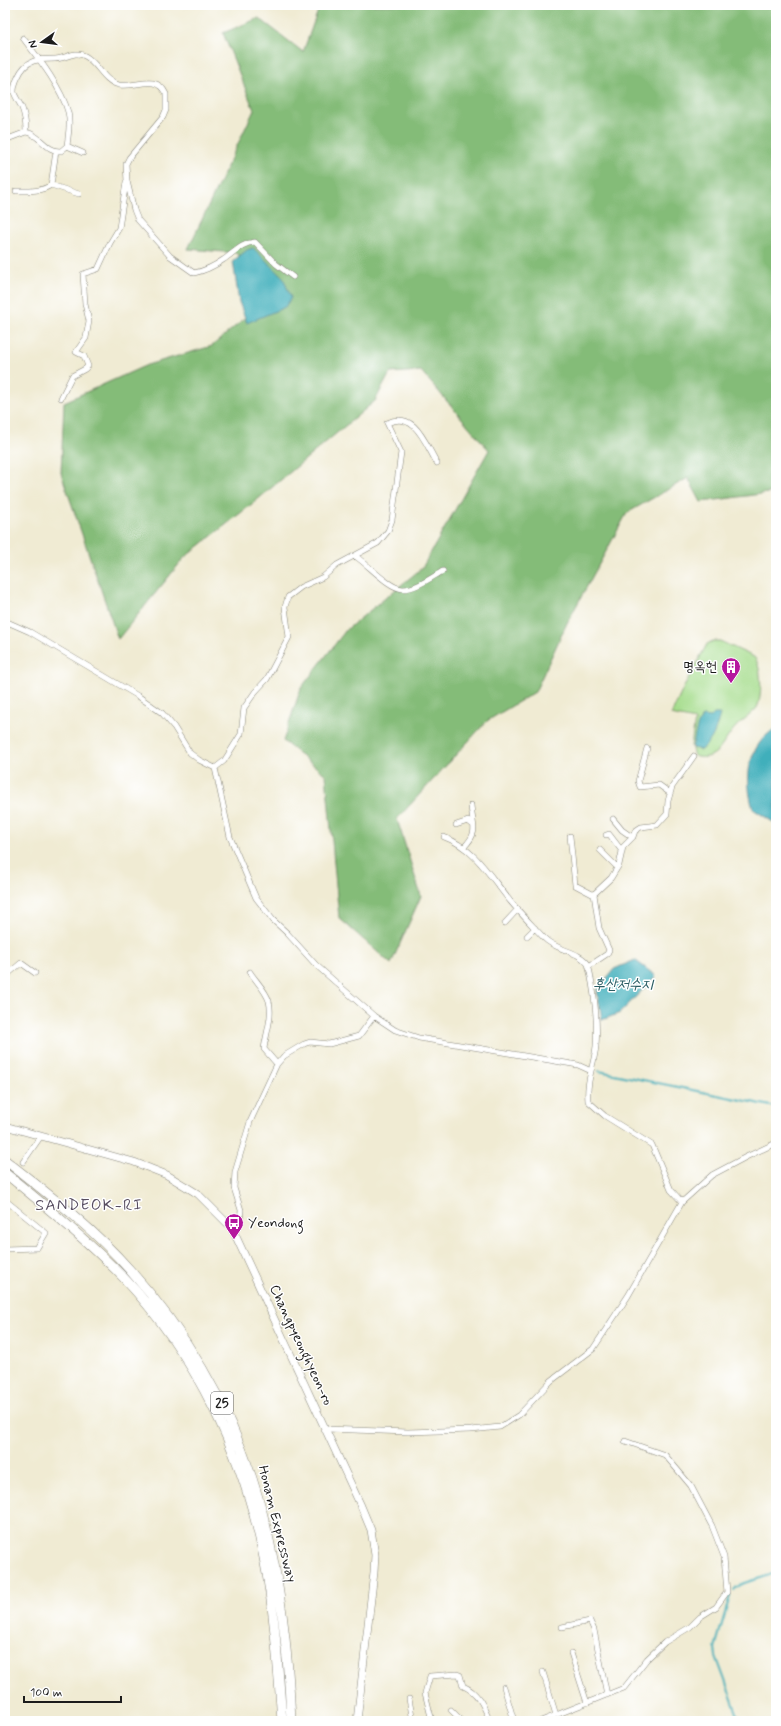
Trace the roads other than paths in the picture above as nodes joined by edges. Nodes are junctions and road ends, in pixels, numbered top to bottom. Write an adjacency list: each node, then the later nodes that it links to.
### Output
1 (23, 38): 2 (street)
2 (39, 58): 3 (street); 5 (street); 8 (street)
3 (26, 132): 4 (street); 6 (street)
4 (5, 140)
5 (67, 146): 6 (street); 7 (street)
6 (56, 151): 9 (street)
7 (83, 153)
8 (127, 181): 12 (street); 13 (street)
9 (51, 185): 10 (street); 11 (street)
10 (16, 191)
11 (79, 194)
12 (293, 277)
13 (61, 398)
14 (437, 463): 15 (street)
15 (355, 556): 16 (street); 20 (street)
16 (443, 571)
17 (5, 621): 20 (street)
18 (647, 748): 21 (street)
19 (694, 756): 21 (street)
20 (215, 768): 43 (street)
21 (670, 794): 29 (street)
22 (471, 805): 25 (street)
23 (613, 819): 29 (street)
24 (456, 825): 25 (street)
25 (473, 825): 30 (street)
26 (606, 835): 32 (street)
27 (570, 836): 34 (street)
28 (444, 837): 30 (street)
29 (632, 838): 32 (street)
30 (464, 847): 35 (street)
31 (600, 850): 33 (street)
32 (622, 851): 33 (street)
33 (618, 867): 34 (street)
34 (594, 896): 39 (street)
35 (518, 910): 36 (street); 37 (street)
36 (505, 922)
37 (535, 928): 38 (street); 39 (street)
38 (527, 936)
39 (589, 966): 45 (street)
40 (250, 972): 44 (street)
41 (35, 973): 42 (street)
42 (5, 981)
43 (374, 1016): 44 (street); 45 (street)
44 (277, 1064): 54 (street)
45 (590, 1070): 53 (street)
46 (5, 1126): 47 (main road, Changpyeonghyeon-ro)
47 (41, 1136): 50 (street); 54 (main road, Changpyeonghyeon-ro)
48 (776, 1144): 53 (street)
49 (5, 1160): 68 (highway, Honam Expressway / 25)
50 (22, 1162)
51 (5, 1173): 67 (highway, Honam Expressway / 25)
52 (5, 1200): 55 (street)
53 (682, 1202): 56 (street)
54 (232, 1228): 56 (main road, Changpyeonghyeon-ro)
55 (5, 1249)
56 (326, 1429): 69 (main road, Changpyeonghyeon-ro)
57 (625, 1441): 62 (street)
58 (562, 1627): 62 (street)
59 (571, 1653): 64 (street)
60 (543, 1672): 66 (street)
61 (504, 1687): 74 (street)
62 (607, 1695): 64 (street)
63 (408, 1699): 70 (street)
64 (587, 1703): 66 (street)
65 (451, 1710): 72 (street)
66 (556, 1715): 75 (street)
67 (282, 1721)
68 (292, 1721)
69 (357, 1721)
70 (413, 1721)
71 (432, 1721): 73 (street)
72 (462, 1721)
73 (490, 1721)
74 (514, 1721)
75 (541, 1721)

